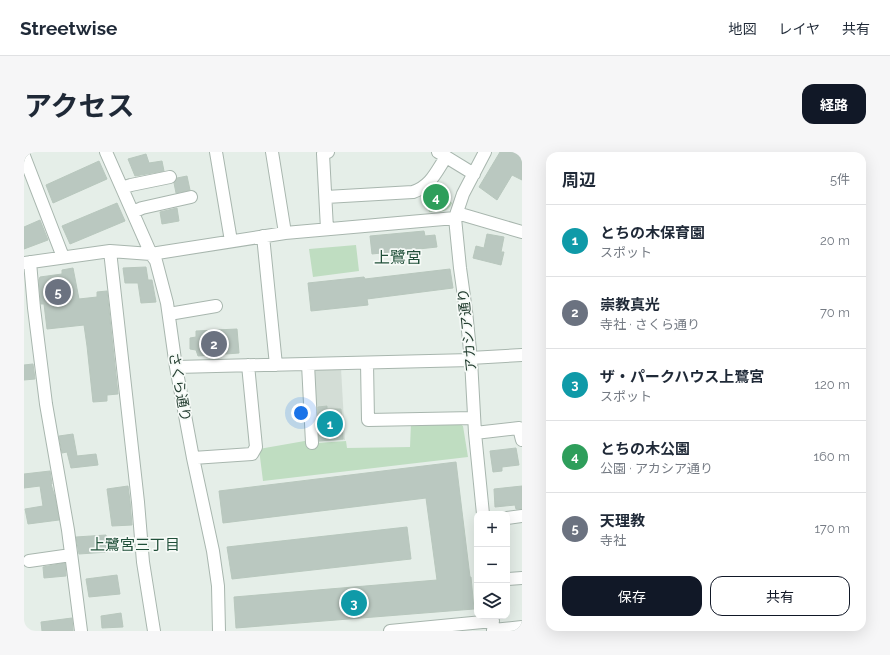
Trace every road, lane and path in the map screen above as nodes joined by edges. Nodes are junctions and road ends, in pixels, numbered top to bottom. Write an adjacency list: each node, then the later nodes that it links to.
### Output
1 (106, 152): 10 (street, さくら通り)
2 (216, 152): 19 (street)
3 (272, 152): 17 (street)
4 (328, 152): 12 (street)
5 (485, 152): 8 (street, アカシア通り)
6 (442, 155): 8 (street); 12 (street)
7 (24, 156): 22 (street)
8 (474, 174): 14 (street, アカシア通り)
9 (170, 177): 10 (street)
10 (122, 188): 13 (street, さくら通り)
11 (191, 197): 13 (street)
12 (326, 197): 15 (street)
13 (133, 212): 21 (street, さくら通り)
14 (456, 215): 15 (street); 16 (street); 27 (street, アカシア通り)
15 (327, 229): 17 (street)
16 (522, 232)
17 (285, 233): 18 (street)
18 (263, 236): 19 (street); 31 (street)
19 (231, 241): 21 (street)
20 (110, 251): 21 (street); 22 (street); 48 (street)
21 (151, 254): 25 (street, さくら通り)
22 (63, 258): 23 (street)
23 (27, 262): 41 (street)
24 (216, 306): 25 (street)
25 (169, 314): 32 (street, さくら通り)
26 (522, 355): 27 (street)
27 (470, 359): 28 (street); 33 (street, アカシア通り)
28 (367, 363): 29 (street); 33 (street)
29 (308, 364): 31 (street); 36 (street)
30 (248, 365): 31 (street); 32 (street); 37 (street)
31 (276, 365)
32 (176, 367): 37 (street, さくら通り)
33 (474, 418): 34 (street, アカシア通り)
34 (475, 433): 35 (street); 38 (street, アカシア通り)
35 (522, 440)
36 (312, 443)
37 (193, 458): 49 (street, さくら通り)
38 (483, 511)
39 (522, 516): 40 (street)
40 (510, 518)
41 (71, 555): 42 (street); 47 (street)
42 (29, 562)
43 (522, 578): 44 (street)
44 (510, 579)
45 (493, 625): 46 (street); 50 (street)
46 (522, 627)
47 (81, 631)
48 (154, 631)
49 (219, 631)
50 (390, 631)

